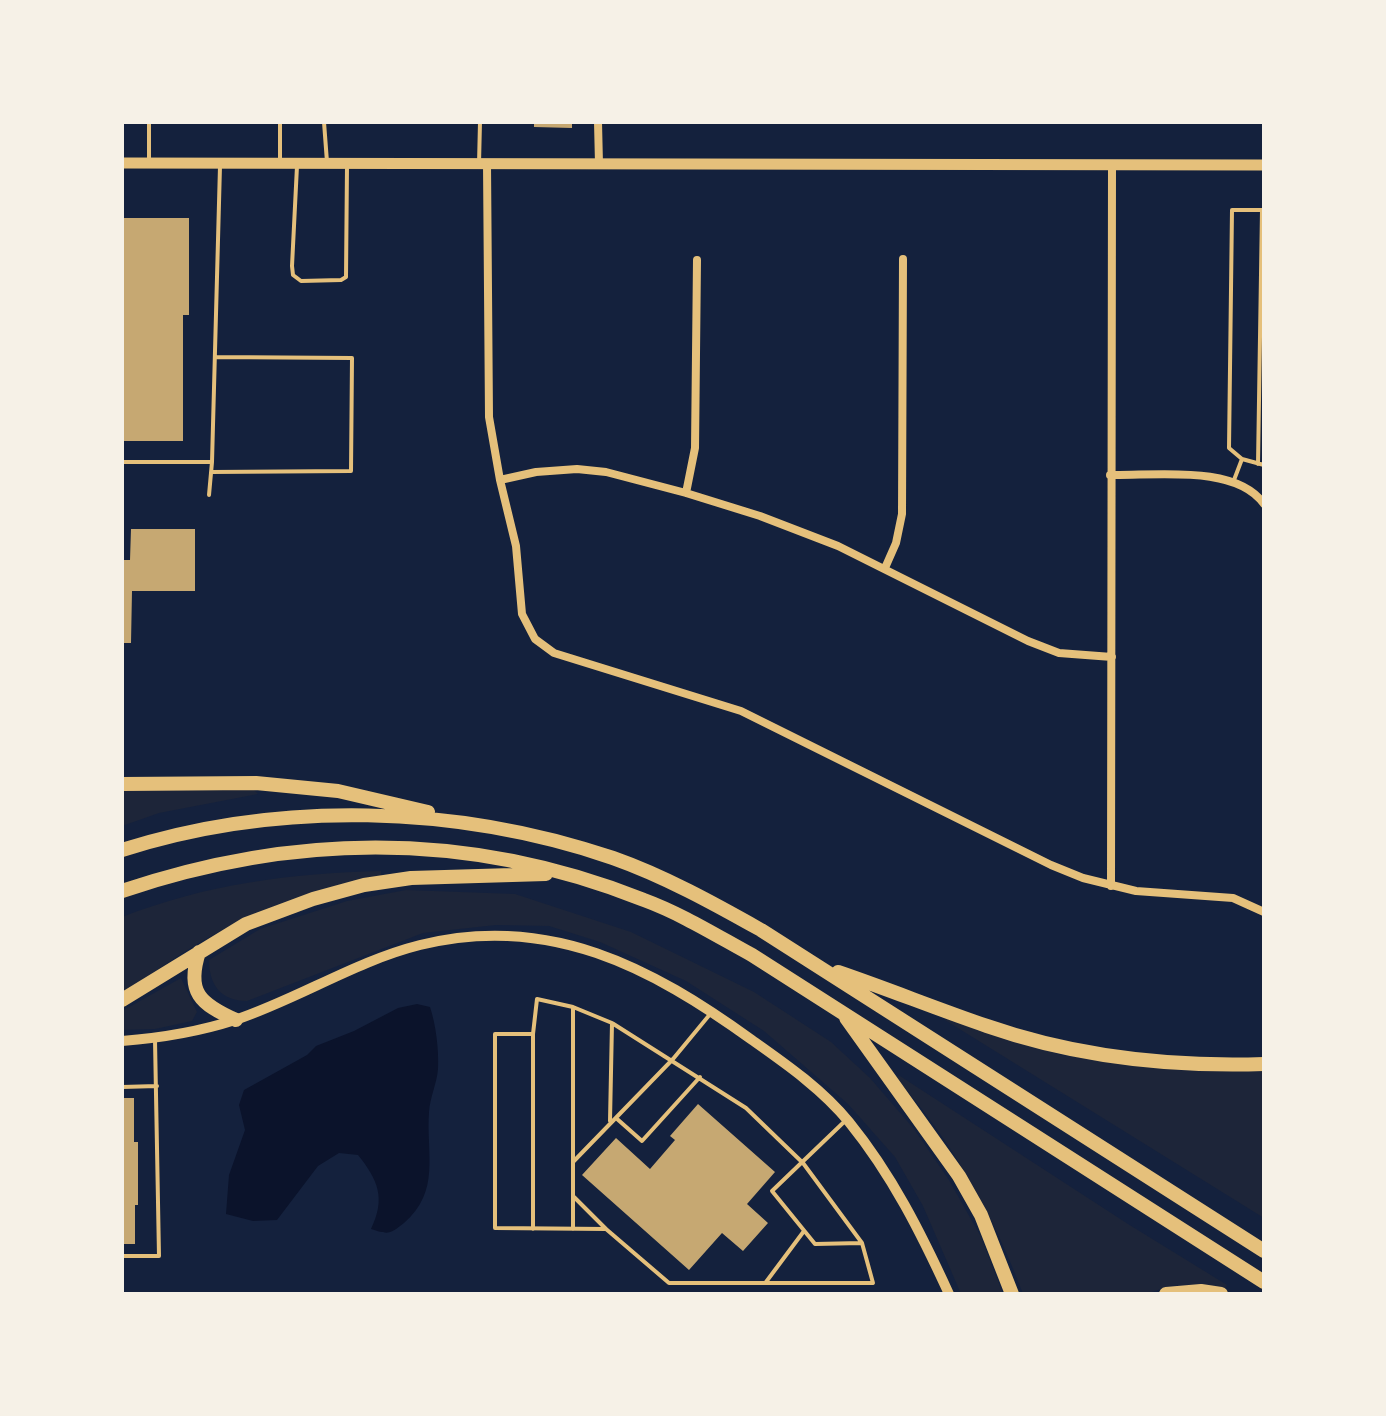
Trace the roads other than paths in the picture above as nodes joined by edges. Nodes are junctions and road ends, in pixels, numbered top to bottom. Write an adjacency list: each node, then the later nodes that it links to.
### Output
1 (149, 122): 7 (lane)
2 (280, 122): 9 (lane)
3 (324, 122): 13 (lane)
4 (480, 122): 11 (lane)
5 (598, 122): 12 (street)
6 (122, 163): 7 (main road)
7 (149, 163): 8 (main road)
8 (220, 163): 9 (main road); 20 (lane)
9 (280, 163): 10 (main road)
10 (297, 164): 13 (main road); 14 (lane)
11 (483, 164): 12 (main road); 14 (main road); 27 (street)
12 (599, 164): 16 (main road)
13 (327, 165): 14 (main road)
14 (347, 165)
15 (1264, 165): 16 (main road)
16 (1112, 166): 26 (street)
17 (1263, 210): 21 (lane); 24 (lane)
18 (903, 259): 32 (street)
19 (697, 260): 29 (street)
20 (215, 357): 23 (lane); 25 (lane)
21 (1242, 459): 24 (lane); 28 (lane)
22 (122, 462): 23 (lane)
23 (212, 462): 25 (lane)
24 (1261, 464)
25 (211, 472): 30 (lane)
26 (1110, 475): 28 (street); 33 (street)
27 (500, 480): 29 (street); 38 (street)
28 (1234, 480): 31 (street)
29 (686, 493): 32 (street)
30 (209, 495)
31 (1264, 504)
32 (885, 568): 33 (street)
33 (1112, 657): 38 (street)
34 (122, 784): 35 (highway)
35 (514, 831): 36 (highway); 42 (highway)
36 (122, 850)
37 (567, 873): 39 (highway); 41 (highway); 46 (highway)
38 (1111, 886): 40 (street)
39 (122, 891)
40 (1264, 912)
41 (199, 952): 43 (highway); 47 (highway)
42 (815, 963): 53 (highway); 68 (highway)
43 (122, 1000)
44 (573, 1007): 48 (lane); 49 (lane); 60 (lane)
45 (712, 1011): 47 (street); 52 (lane); 58 (street)
46 (841, 1011): 71 (highway); 73 (highway)
47 (236, 1020): 50 (street)
48 (612, 1023): 52 (lane); 59 (lane)
49 (533, 1034): 63 (lane); 63 (lane)
50 (155, 1039): 51 (street); 55 (lane)
51 (122, 1041)
52 (673, 1059): 54 (lane); 57 (lane)
53 (1264, 1064)
54 (700, 1077): 57 (lane); 61 (lane)
55 (157, 1086): 56 (lane); 69 (lane)
56 (122, 1087)
57 (616, 1118): 59 (lane)
58 (847, 1120): 61 (lane); 72 (street)
59 (610, 1124): 60 (lane)
60 (573, 1163): 62 (lane)
61 (803, 1163): 66 (lane); 67 (lane)
62 (573, 1196): 64 (lane); 65 (lane)
63 (533, 1229): 64 (lane)
64 (573, 1229): 65 (lane)
65 (606, 1229): 70 (lane)
66 (804, 1231): 67 (lane); 70 (lane)
67 (862, 1243): 70 (lane)
68 (1264, 1251)
69 (122, 1256)
70 (766, 1282)
71 (1264, 1282)
72 (949, 1294)
73 (1012, 1294)
74 (1166, 1294): 75 (highway)
75 (1221, 1294)

